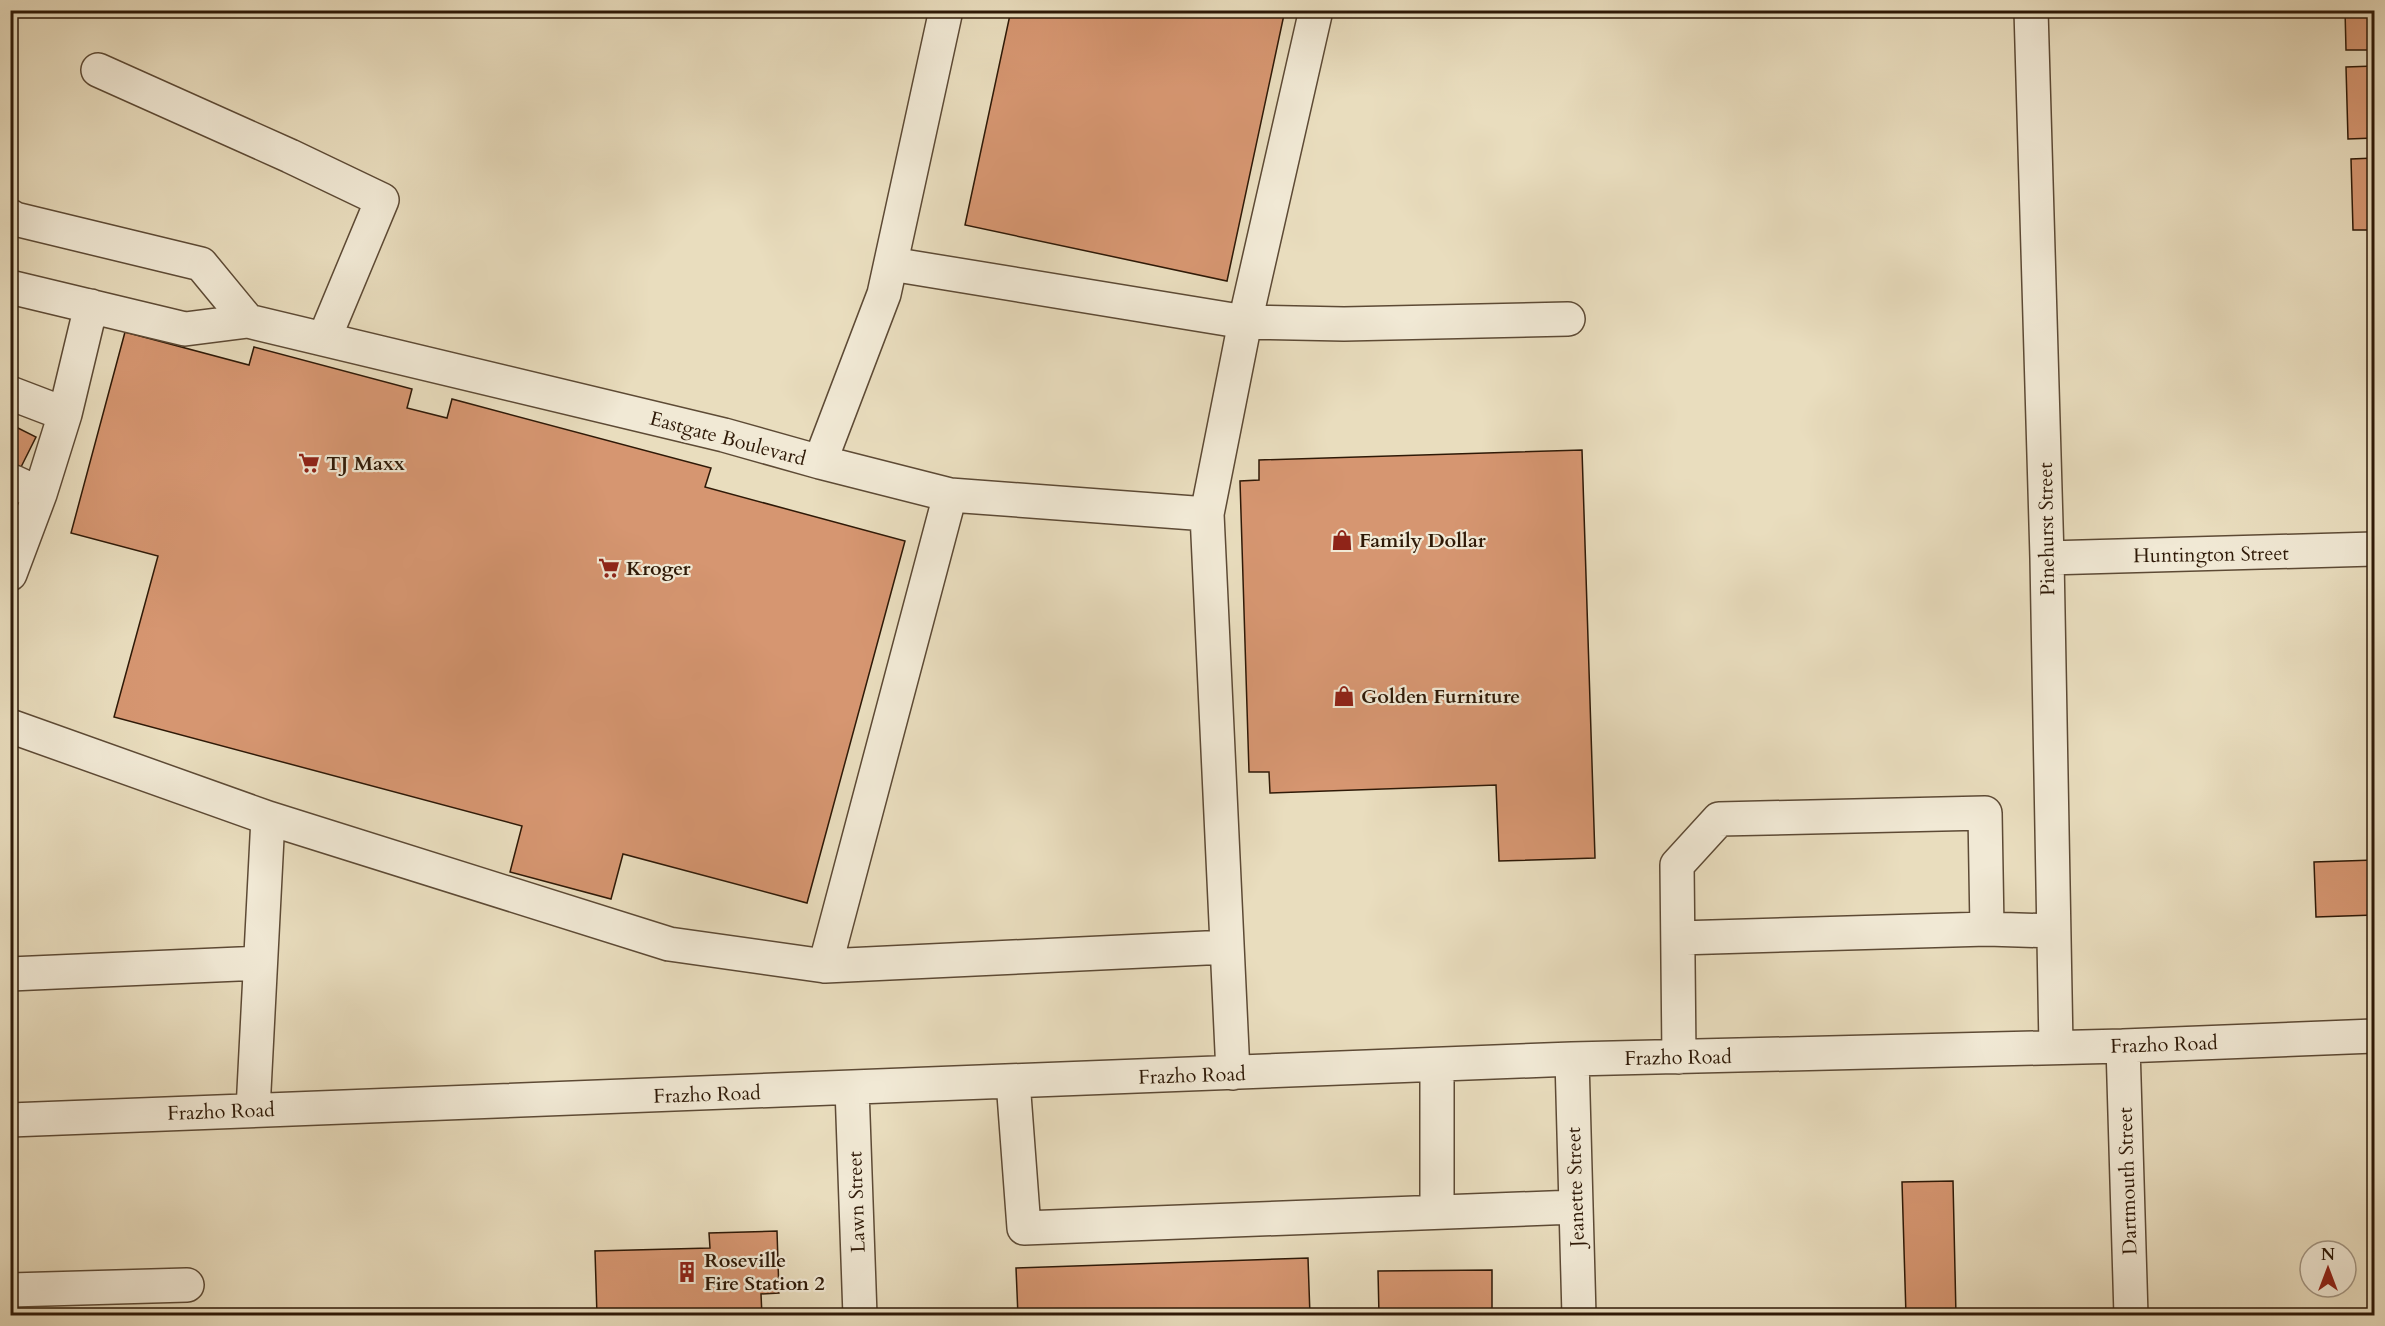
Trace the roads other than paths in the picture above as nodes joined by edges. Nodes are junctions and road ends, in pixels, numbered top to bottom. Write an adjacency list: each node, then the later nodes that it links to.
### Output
1 (946, 10): 6 (street, Eastgate Boulevard)
2 (1316, 10): 11 (street)
3 (2031, 10): 19 (street, Pinehurst Street)
4 (98, 70): 12 (street)
5 (10, 216): 10 (street)
6 (891, 264): 11 (street); 15 (street, Eastgate Boulevard)
7 (10, 287): 8 (street, Eastgate Boulevard)
8 (91, 306): 10 (street, Eastgate Boulevard); 14 (street)
9 (1568, 319): 11 (street)
10 (248, 321): 12 (street, Eastgate Boulevard)
11 (1245, 322): 17 (street)
12 (324, 339): 15 (street, Eastgate Boulevard)
13 (10, 393): 14 (street)
14 (65, 414): 20 (street)
15 (820, 462): 16 (street)
16 (950, 495): 17 (street); 28 (street)
17 (1207, 514): 26 (street)
18 (2374, 549): 19 (street, Huntington Street)
19 (2047, 558): 24 (street, Pinehurst Street)
20 (12, 562)
21 (10, 726): 22 (street)
22 (268, 818): 27 (street); 28 (street)
23 (1987, 928): 24 (street); 25 (street); 25 (street)
24 (2053, 930): 32 (street, Pinehurst Street)
25 (1678, 938): 33 (street)
26 (1227, 947): 28 (street); 36 (street)
27 (260, 963): 29 (street); 39 (street)
28 (825, 966)
29 (10, 974)
30 (2374, 1036): 31 (street, Frazho Road)
31 (2123, 1046): 32 (street, Frazho Road); 47 (street, Dartmouth Street)
32 (2056, 1047): 33 (street, Frazho Road)
33 (1679, 1057): 34 (street, Frazho Road)
34 (1572, 1059): 35 (street, Frazho Road); 41 (street, Jeanette Street)
35 (1437, 1065): 36 (street, Frazho Road); 42 (street)
36 (1233, 1073): 37 (street, Frazho Road)
37 (1013, 1082): 38 (street, Frazho Road); 42 (street)
38 (852, 1088): 39 (street, Frazho Road); 45 (street, Lawn Street)
39 (253, 1110): 40 (street, Frazho Road)
40 (10, 1120)
41 (1575, 1207): 42 (street); 46 (street, Jeanette Street)
42 (1437, 1212)
43 (187, 1285): 44 (street)
44 (10, 1290)
45 (860, 1316)
46 (1579, 1316)
47 (2131, 1316)

